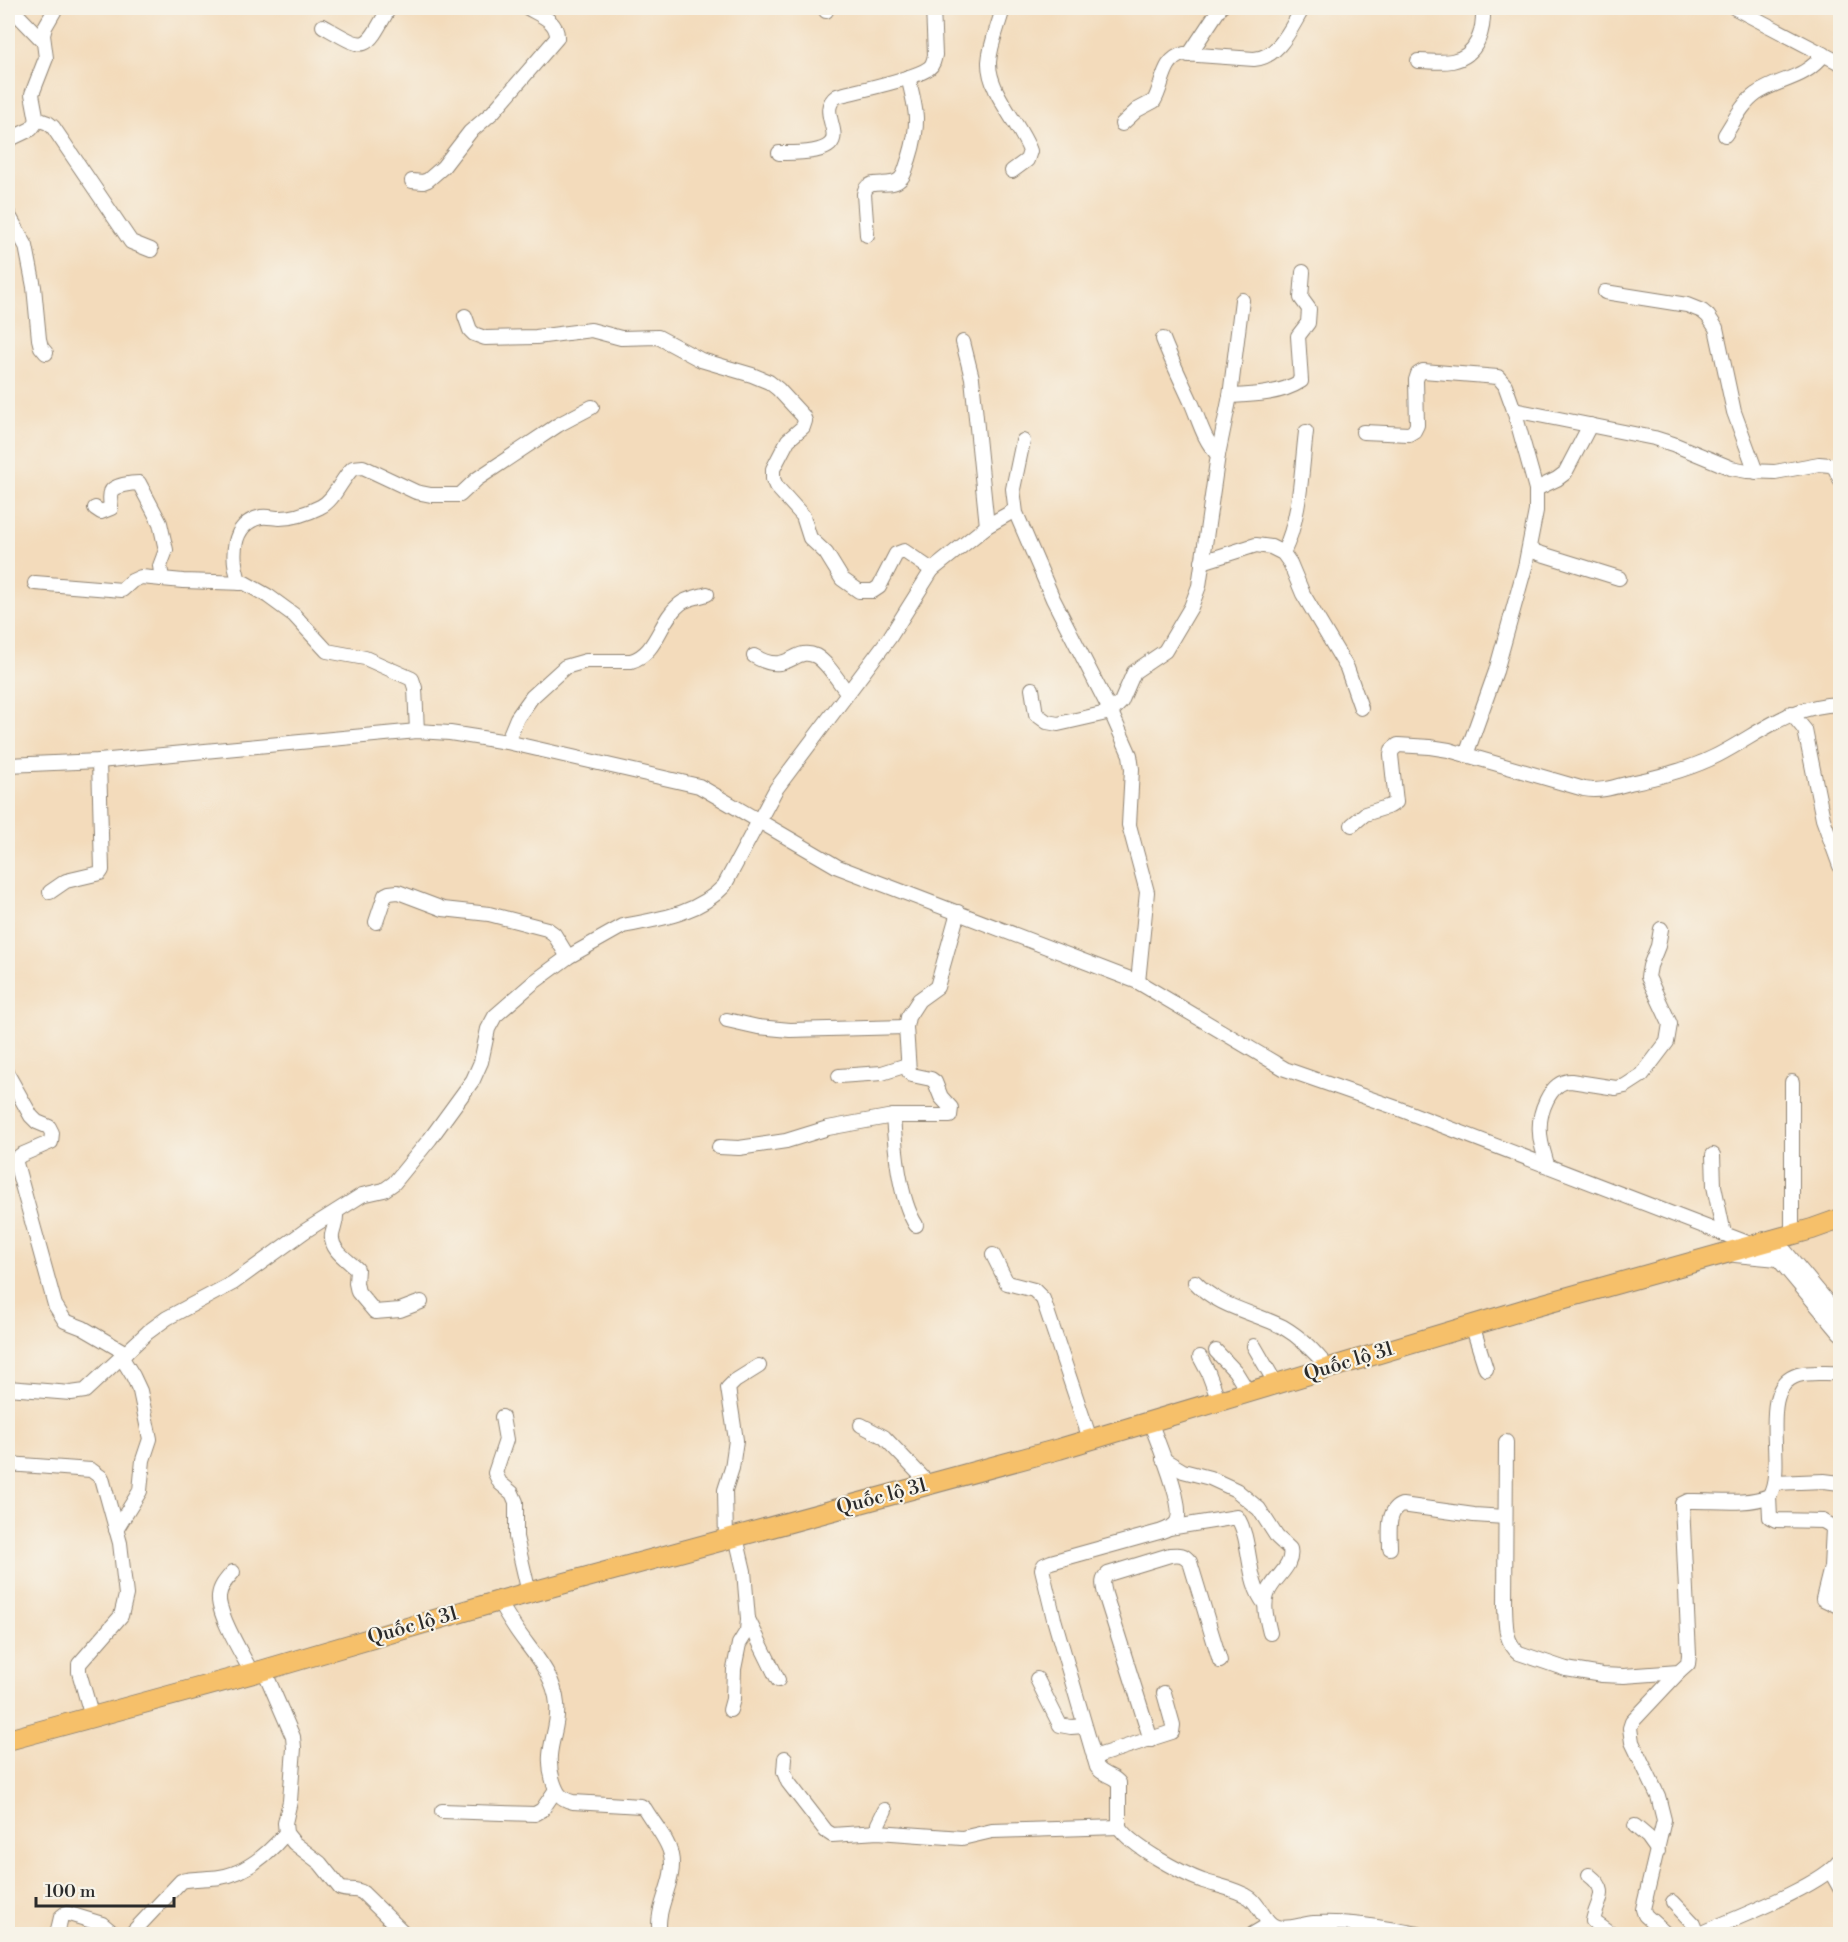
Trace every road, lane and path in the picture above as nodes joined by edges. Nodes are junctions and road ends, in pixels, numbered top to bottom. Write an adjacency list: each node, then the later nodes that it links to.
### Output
1 (11, 8): 12 (street)
2 (56, 8): 12 (street)
3 (389, 8): 11 (street)
4 (528, 8): 24 (street)
5 (933, 8): 17 (street)
6 (1004, 8): 23 (street)
7 (1220, 8): 14 (street)
8 (1303, 8): 14 (street)
9 (1483, 8): 15 (street)
10 (1735, 8): 13 (street)
11 (323, 26)
12 (43, 41): 18 (street)
13 (1824, 54): 16 (street); 20 (street)
14 (1189, 55): 19 (street)
15 (1418, 60)
16 (1840, 63)
17 (908, 77): 22 (street); 26 (street)
18 (37, 119): 21 (street); 27 (street)
19 (1122, 124)
20 (1725, 135)
21 (8, 140)
22 (779, 153)
23 (1012, 171)
24 (412, 181)
25 (8, 214): 34 (street)
26 (867, 235)
27 (151, 250)
28 (1303, 273): 35 (street)
29 (1605, 292): 43 (street)
30 (1242, 300): 35 (street)
31 (465, 316): 52 (street)
32 (1163, 339): 42 (street)
33 (963, 342): 48 (street)
34 (46, 353)
35 (1230, 396): 42 (street)
36 (592, 407): 56 (street)
37 (1514, 410): 38 (street); 40 (street); 45 (street)
38 (1590, 425): 43 (street); 45 (street)
39 (1306, 432): 50 (street)
40 (1363, 432)
41 (1023, 441): 47 (street)
42 (1218, 455): 51 (street)
43 (1756, 472): 44 (street)
44 (1840, 479)
45 (1536, 489): 49 (street)
46 (95, 508): 54 (street)
47 (1015, 510): 48 (street); 63 (street)
48 (987, 526): 52 (street)
49 (1529, 550): 53 (street); 67 (street)
50 (1282, 554): 51 (street); 62 (street)
51 (1202, 562): 63 (street)
52 (932, 570): 60 (street)
53 (1619, 578)
54 (162, 579): 55 (street); 56 (street)
55 (35, 583)
56 (240, 583): 65 (street)
57 (707, 594): 66 (street)
58 (754, 656): 60 (street)
59 (1032, 689): 63 (street)
60 (847, 692): 70 (street)
61 (1840, 704): 64 (street)
62 (1360, 708)
63 (1111, 712): 78 (street)
64 (1791, 713): 67 (street); 72 (street)
65 (417, 731): 66 (street); 68 (street)
66 (507, 742): 70 (street)
67 (1466, 755): 71 (street)
68 (99, 761): 69 (street); 73 (street)
69 (8, 765)
70 (758, 822): 74 (street); 77 (street)
71 (1352, 825)
72 (1840, 866)
73 (50, 892)
74 (958, 912): 78 (street); 80 (street)
75 (376, 922): 77 (street)
76 (1661, 929): 88 (street)
77 (568, 957): 89 (street)
78 (1138, 982): 88 (street)
79 (727, 1020): 80 (street)
80 (906, 1027): 81 (street)
81 (907, 1065): 83 (street); 85 (street)
82 (8, 1075): 105 (street)
83 (839, 1076)
84 (1792, 1082): 94 (street)
85 (893, 1116): 86 (street); 91 (street)
86 (719, 1147)
87 (1713, 1155): 93 (street)
88 (1547, 1165): 93 (street)
89 (336, 1212): 99 (street); 105 (street)
90 (1840, 1219): 92 (highway, Quốc lộ 31)
91 (916, 1225)
92 (1812, 1229): 94 (highway, Quốc lộ 31); 97 (street)
93 (1724, 1234): 94 (street)
94 (1771, 1240): 95 (highway, Quốc lộ 31); 97 (street)
95 (1721, 1254): 97 (street); 101 (highway, Quốc lộ 31)
96 (993, 1255): 118 (street)
97 (1783, 1257): 100 (street); 102 (street)
98 (1195, 1282): 108 (street)
99 (421, 1302)
100 (1840, 1317)
101 (1472, 1326): 108 (highway, Quốc lộ 31); 109 (street)
102 (1840, 1333)
103 (1254, 1346): 111 (street)
104 (1216, 1351): 113 (street)
105 (124, 1356): 112 (street); 127 (street)
106 (1200, 1357): 114 (street)
107 (759, 1366): 128 (street)
108 (1328, 1368): 111 (highway, Quốc lộ 31)
109 (1486, 1369)
110 (1840, 1373): 124 (street)
111 (1276, 1384): 113 (highway, Quốc lộ 31)
112 (8, 1388)
113 (1248, 1392): 114 (highway, Quốc lộ 31)
114 (1219, 1401): 116 (highway, Quốc lộ 31)
115 (502, 1417): 131 (street)
116 (1150, 1421): 118 (highway, Quốc lộ 31); 120 (street)
117 (861, 1425): 123 (street)
118 (1090, 1439): 123 (highway, Quốc lộ 31)
119 (1506, 1442): 125 (street)
120 (1163, 1459): 126 (street); 133 (street)
121 (8, 1464): 127 (street)
122 (1840, 1483): 124 (street)
123 (929, 1484): 128 (highway, Quốc lộ 31)
124 (1772, 1490): 134 (street); 139 (street)
125 (1505, 1517): 129 (street); 139 (street)
126 (1169, 1528): 133 (street); 145 (street)
127 (116, 1530): 144 (street)
128 (730, 1536): 131 (highway, Quốc lộ 31); 135 (street)
129 (1390, 1548)
130 (233, 1572): 138 (street)
131 (529, 1593): 132 (highway, Quốc lộ 31)
132 (499, 1601): 138 (highway, Quốc lộ 31); 150 (street)
133 (1265, 1604): 136 (street)
134 (1840, 1606)
135 (748, 1619): 141 (street); 143 (street)
136 (1270, 1633)
137 (1220, 1661): 147 (street)
138 (258, 1672): 144 (highway, Quốc lộ 31); 156 (street)
139 (1679, 1672): 157 (street)
140 (1038, 1678): 145 (street)
141 (778, 1680)
142 (1164, 1693): 147 (street)
143 (730, 1710)
144 (92, 1718): 146 (highway, Quốc lộ 31)
145 (1084, 1726): 148 (street)
146 (8, 1740)
147 (1151, 1740): 148 (street)
148 (1094, 1756): 154 (street)
149 (785, 1758): 155 (street)
150 (555, 1791): 152 (street); 168 (street)
151 (885, 1810): 155 (street)
152 (442, 1811)
153 (1635, 1826): 157 (street)
154 (1119, 1827): 155 (street); 163 (street)
155 (878, 1832)
156 (286, 1833): 166 (street); 167 (street)
157 (1658, 1851): 172 (street)
158 (1840, 1860): 159 (street)
159 (1831, 1872): 161 (street); 173 (street)
160 (1589, 1875): 171 (street)
161 (1840, 1888)
162 (1673, 1902): 173 (street)
163 (1270, 1924): 169 (street); 170 (street)
164 (57, 1935): 165 (street)
165 (114, 1935)
166 (131, 1935)
167 (405, 1935)
168 (660, 1935)
169 (1253, 1935)
170 (1418, 1935)
171 (1611, 1935)
172 (1666, 1935)
173 (1698, 1935)

